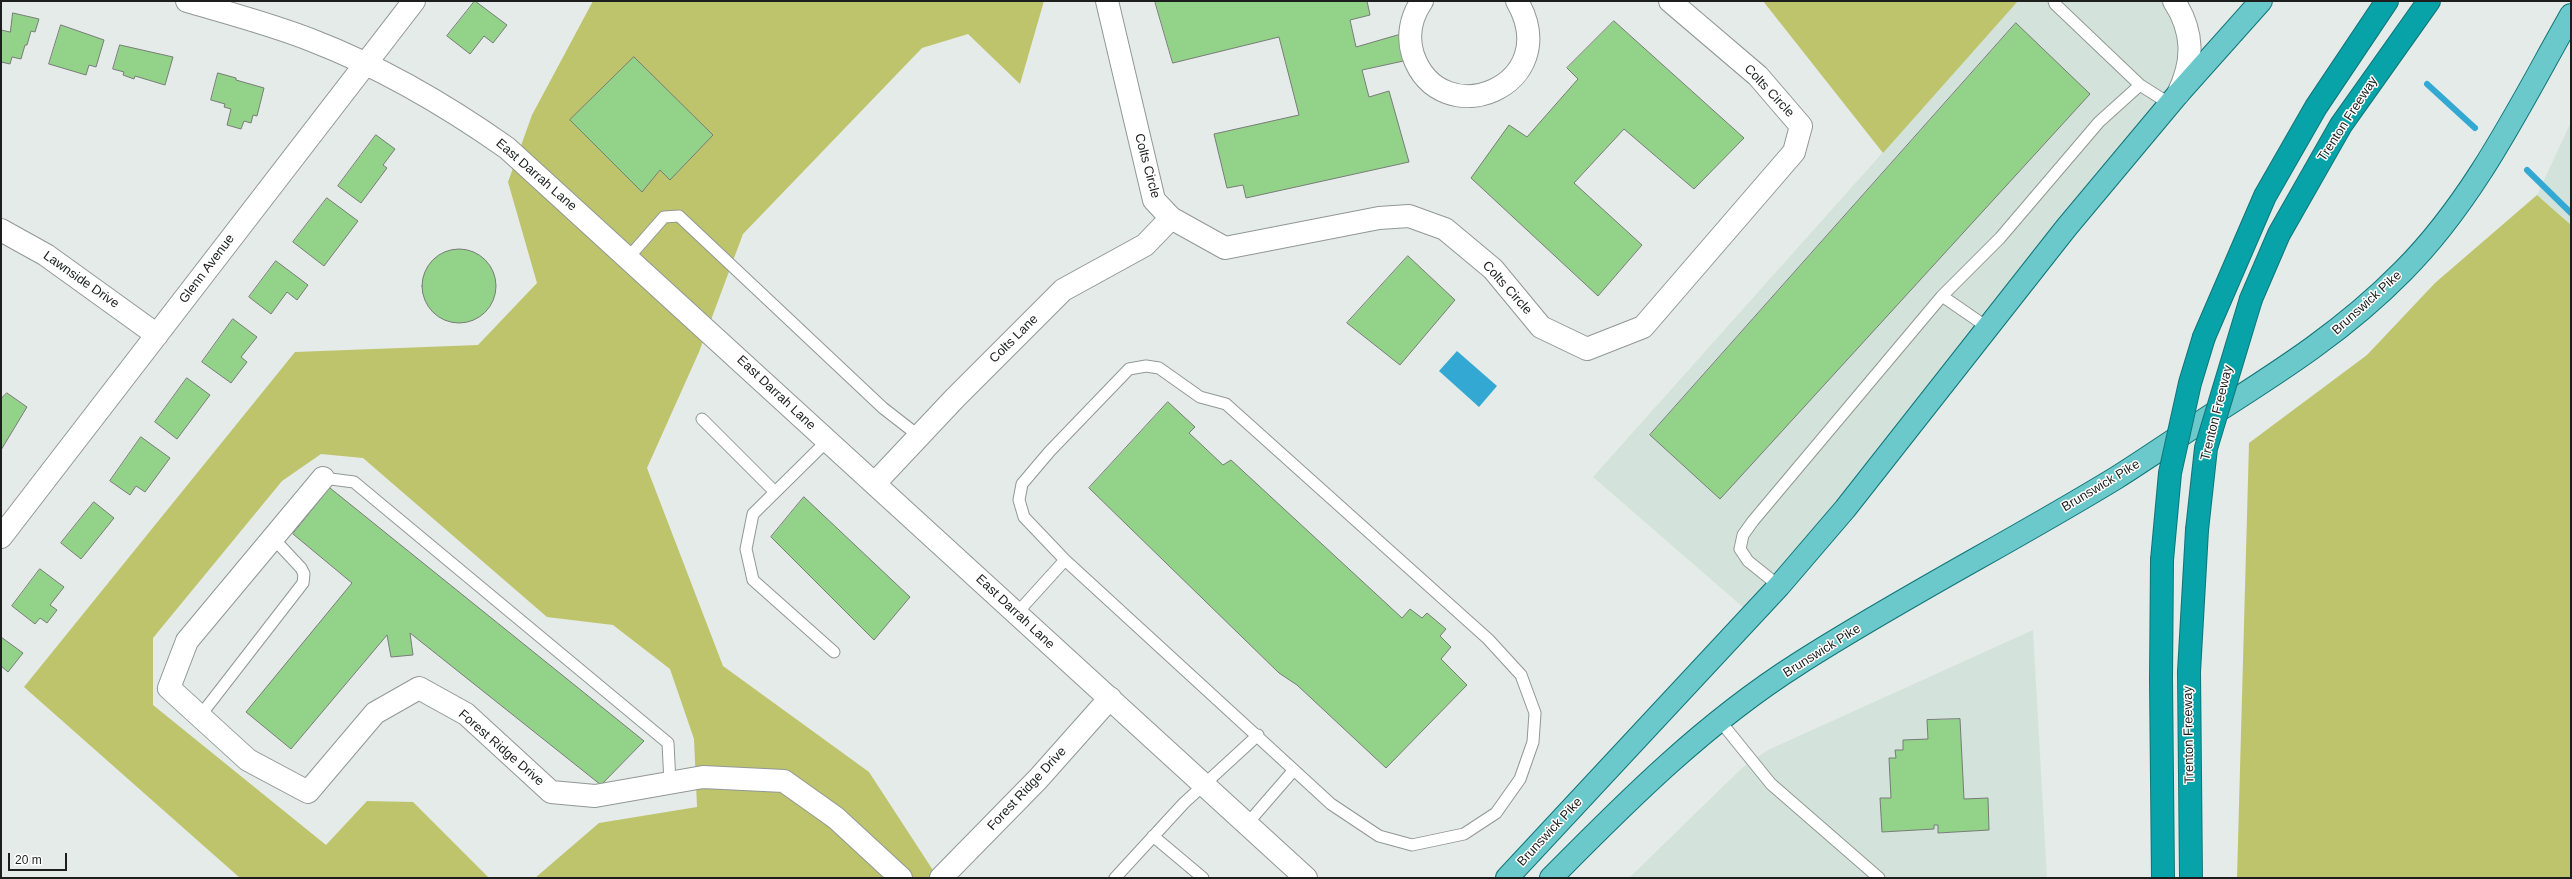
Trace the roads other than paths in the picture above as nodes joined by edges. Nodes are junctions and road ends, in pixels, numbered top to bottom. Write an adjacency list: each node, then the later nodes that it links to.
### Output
1 (187, 1): 13 (street, East Darrah Lane)
2 (414, 1): 13 (street, Glenn Avenue)
3 (1107, 1): 16 (street, Colts Circle)
4 (1422, 1): 5 (street)
5 (1517, 1)
6 (1670, 1): 16 (street, Colts Circle)
7 (2054, 1): 14 (lane)
8 (2174, 1): 15 (street)
9 (2261, 1): 15 (main road, Brunswick Pike)
10 (2387, 1): 51 (highway, bridge)
11 (2429, 1): 52 (highway, Trenton Freeway, bridge)
12 (2571, 15): 36 (main road, Brunswick Pike)
13 (365, 63): 18 (street, East Darrah Lane); 21 (street, Glenn Avenue)
14 (2140, 85): 15 (lane); 19 (lane)
15 (2174, 99): 20 (main road, Brunswick Pike)
16 (1171, 218): 23 (street, Colts Lane)
17 (1, 230): 21 (street, Lawnside Drive)
18 (628, 258): 23 (lane); 24 (street, East Darrah Lane)
19 (1942, 296): 20 (lane); 31 (lane)
20 (1987, 327): 31 (main road, Brunswick Pike)
21 (157, 335): 28 (street, Glenn Avenue)
22 (702, 419): 27 (lane)
23 (919, 436): 26 (street, Colts Lane)
24 (828, 440): 26 (street, East Darrah Lane); 27 (lane)
25 (323, 478): 29 (street, Forest Ridge Drive); 39 (lane)
26 (875, 483): 32 (street, East Darrah Lane)
27 (775, 492): 33 (lane)
28 (1, 537)
29 (273, 538): 35 (lane); 35 (street, Forest Ridge Drive)
30 (1065, 560): 32 (lane); 37 (lane); 38 (lane)
31 (1779, 586): 48 (main road, Brunswick Pike)
32 (1017, 613): 34 (street, East Darrah Lane)
33 (834, 652)
34 (1110, 698): 40 (street, East Darrah Lane); 44 (street, Forest Ridge Drive)
35 (200, 716): 39 (street, Forest Ridge Drive)
36 (1720, 721): 49 (main road, Brunswick Pike); 50 (lane)
37 (1258, 735): 38 (lane); 40 (lane)
38 (1293, 771): 41 (lane)
39 (670, 783): 43 (street, Forest Ridge Drive)
40 (1204, 785): 41 (street, East Darrah Lane); 42 (lane)
41 (1247, 824): 47 (street, East Darrah Lane)
42 (1153, 836): 45 (lane); 46 (lane)
43 (901, 878)
44 (941, 878)
45 (1115, 878)
46 (1203, 878)
47 (1306, 878)
48 (1507, 878)
49 (1551, 878)
50 (1879, 878)
51 (2163, 878)
52 (2191, 878)

